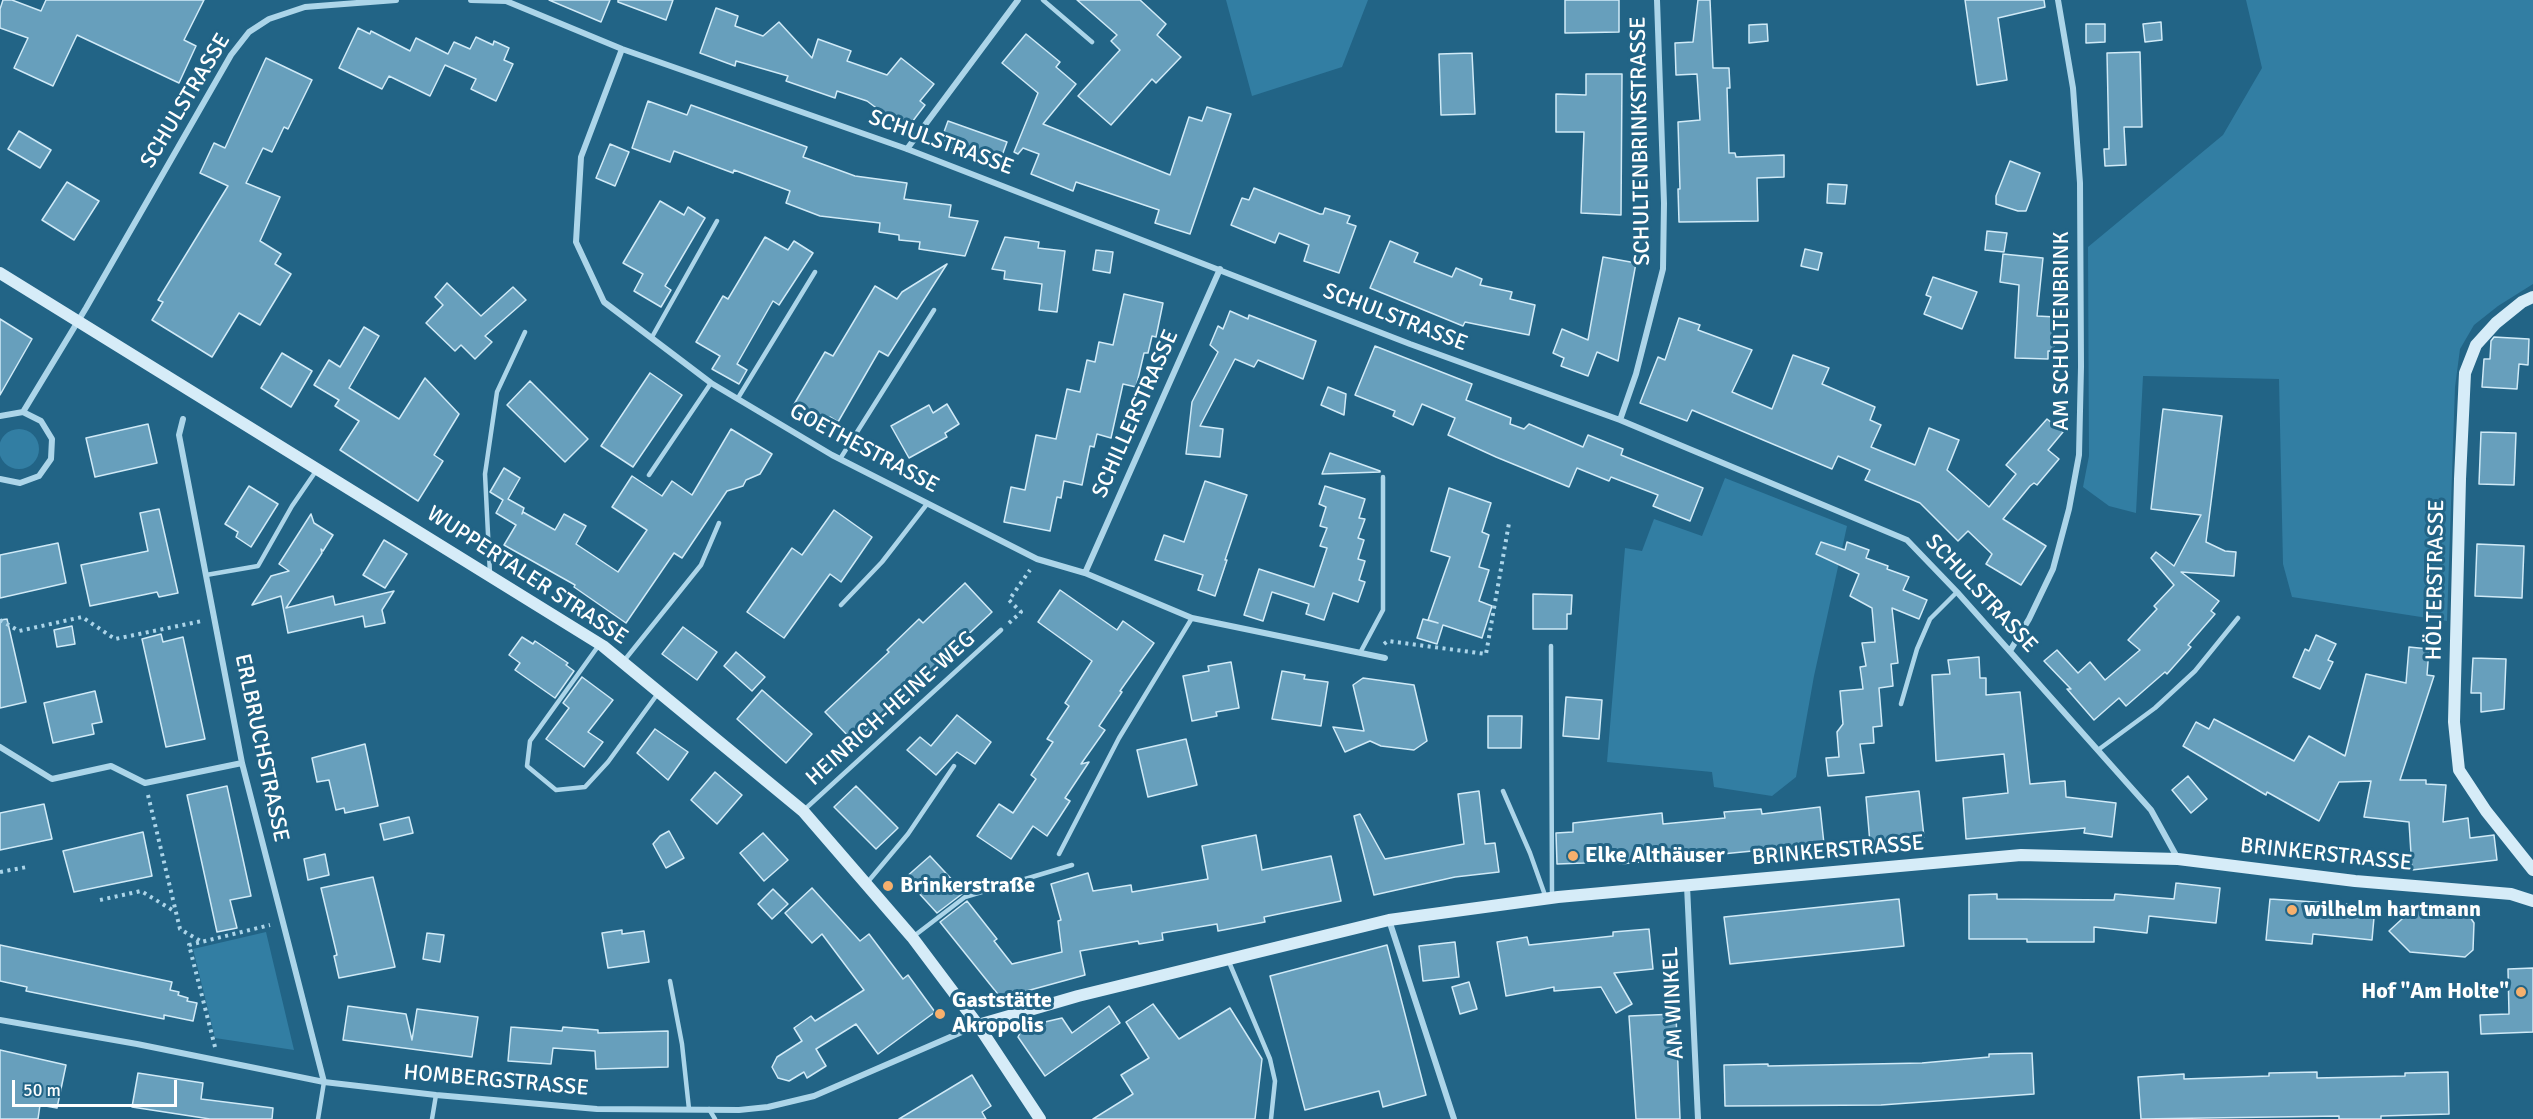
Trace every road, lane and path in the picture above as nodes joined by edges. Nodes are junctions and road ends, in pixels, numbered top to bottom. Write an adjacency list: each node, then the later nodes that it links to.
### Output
1 (396, 0): 16 (street, SCHULSTRASSE)
2 (471, 0): 8 (street, SCHULSTRASSE)
3 (1018, 0): 9 (street)
4 (1043, 0): 7 (lane)
5 (1657, 0): 24 (street, SCHULTENBRINKSTRASSE)
6 (2058, 0): 46 (street, AM SCHULTENBRINK)
7 (1092, 42)
8 (622, 49): 9 (street, SCHULSTRASSE); 18 (street, GOETHESTRASSE)
9 (907, 149): 11 (street, SCHULSTRASSE)
10 (717, 221): 18 (lane)
11 (1220, 269): 24 (street, SCHULSTRASSE); 34 (street, SCHILLERSTRASSE)
12 (815, 272): 20 (lane)
13 (0, 273): 16 (street, WUPPERTALER STRASSE)
14 (2533, 297): 64 (street, HÖLTERSTRASSE)
15 (934, 310): 25 (lane)
16 (78, 321): 21 (street, SCHULSTRASSE); 26 (street, WUPPERTALER STRASSE)
17 (525, 332): 36 (lane)
18 (652, 338): 19 (street, GOETHESTRASSE)
19 (711, 383): 20 (street, GOETHESTRASSE); 27 (lane)
20 (738, 398): 25 (street, GOETHESTRASSE)
21 (23, 412): 22 (street); 29 (street)
22 (0, 416)
23 (183, 419): 35 (street, ERLBRUCHSTRASSE)
24 (1620, 420): 37 (street, SCHULSTRASSE)
25 (840, 459): 30 (street, GOETHESTRASSE)
26 (318, 468): 35 (lane); 36 (street, WUPPERTALER STRASSE)
27 (649, 475)
28 (1383, 477): 47 (lane)
29 (0, 479)
30 (927, 504): 33 (street, GOETHESTRASSE); 38 (lane)
31 (1509, 523): 48 (path)
32 (718, 524): 50 (lane)
33 (1037, 559): 34 (street, GOETHESTRASSE); 43 (path)
34 (1085, 573): 40 (street, GOETHESTRASSE)
35 (206, 575): 39 (street, ERLBRUCHSTRASSE)
36 (490, 575): 44 (street, WUPPERTALER STRASSE)
37 (1958, 592): 46 (street, SCHULSTRASSE); 52 (lane)
38 (841, 605)
39 (214, 618): 42 (path); 55 (street, ERLBRUCHSTRASSE)
40 (1192, 618): 47 (street, GOETHESTRASSE); 60 (lane)
41 (2238, 618): 54 (lane)
42 (0, 620)
43 (1001, 630): 59 (lane, HEINRICH-HEINE-WEG)
44 (600, 644): 50 (street, WUPPERTALER STRASSE); 51 (lane)
45 (1551, 646): 68 (lane)
46 (2010, 651): 54 (street, SCHULSTRASSE)
47 (1360, 653): 48 (street, GOETHESTRASSE)
48 (1368, 654): 49 (street, GOETHESTRASSE)
49 (1385, 658)
50 (623, 662): 51 (street, WUPPERTALER STRASSE)
51 (659, 692): 59 (street, WUPPERTALER STRASSE)
52 (1901, 704)
53 (0, 747): 57 (street)
54 (2098, 750): 61 (street, SCHULSTRASSE)
55 (242, 763): 57 (street); 73 (street, ERLBRUCHSTRASSE)
56 (954, 766): 66 (lane)
57 (145, 783): 71 (path)
58 (1503, 791): 68 (lane)
59 (803, 811): 66 (street, WUPPERTALER STRASSE)
60 (1059, 854)
61 (2178, 859): 67 (street, BRINKERSTRASSE); 70 (street, BRINKERSTRASSE)
62 (1072, 865): 74 (lane)
63 (27, 867): 65 (path)
64 (2533, 870)
65 (0, 872)
66 (866, 884): 74 (street, WUPPERTALER STRASSE)
67 (1687, 886): 68 (street, BRINKERSTRASSE); 91 (street, AM WINKEL)
68 (1549, 898): 72 (street, BRINKERSTRASSE)
69 (100, 900): 71 (path)
70 (2533, 901)
71 (174, 911): 75 (path)
72 (1389, 920): 76 (street, BRINKERSTRASSE); 90 (street)
73 (283, 922): 75 (path); 81 (street, ERLBRUCHSTRASSE)
74 (912, 937): 79 (street, WUPPERTALER STRASSE)
75 (202, 942): 80 (path)
76 (1228, 959): 79 (street, BRINKERSTRASSE); 89 (lane)
77 (670, 981): 83 (lane)
78 (0, 1020): 80 (street, HOMBERGSTRASSE)
79 (978, 1025): 84 (street, HOMBERGSTRASSE); 85 (street, WUPPERTALER STRASSE)
80 (218, 1060): 81 (street, HOMBERGSTRASSE)
81 (324, 1082): 82 (street, HOMBERGSTRASSE); 86 (lane)
82 (436, 1095): 83 (street, HOMBERGSTRASSE); 87 (lane)
83 (689, 1109): 84 (street, HOMBERGSTRASSE)
84 (709, 1109): 88 (lane)
85 (1035, 1117)
86 (318, 1119)
87 (432, 1119)
88 (715, 1119)
89 (1271, 1119)
90 (1454, 1119)
91 (1698, 1119)

